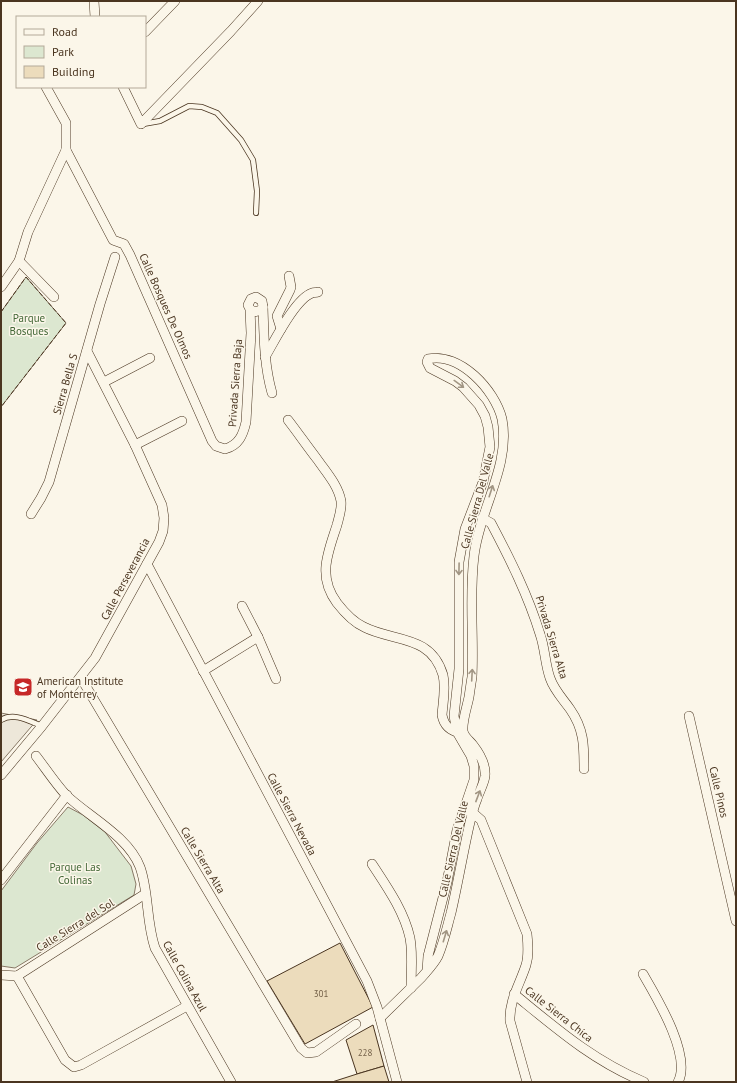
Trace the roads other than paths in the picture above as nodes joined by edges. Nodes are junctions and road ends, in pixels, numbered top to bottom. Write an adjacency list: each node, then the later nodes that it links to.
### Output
1 (94, 1): 4 (street)
2 (175, 1): 5 (street)
3 (258, 1): 8 (street)
4 (95, 16)
5 (148, 30)
6 (47, 88): 9 (street, Calle Bosques De Olmos)
7 (123, 88): 8 (street)
8 (141, 124): 10 (lane)
9 (66, 150): 12 (street); 26 (street, Calle Bosques De Olmos)
10 (256, 213)
11 (115, 257): 18 (street, Sierra Bella S)
12 (19, 261): 14 (street); 16 (street)
13 (289, 276): 17 (street)
14 (1, 287)
15 (318, 292): 17 (street)
16 (54, 297)
17 (282, 329): 20 (street)
18 (87, 351): 21 (street, Calle Perseverancia); 27 (street, Sierra Bella S)
19 (150, 358): 21 (street)
20 (265, 358): 22 (street, Privada Sierra Baja); 26 (street, Privada Sierra Baja)
21 (104, 382): 25 (street, Calle Perseverancia)
22 (272, 393)
23 (288, 420): 38 (street)
24 (182, 421): 25 (street)
25 (135, 445): 29 (street, Calle Perseverancia)
26 (225, 449)
27 (31, 514)
28 (482, 518): 38 (street, Calle Sierra Del Valle, one-way to 28); 38 (street, Calle Sierra Del Valle, one-way to 38); 40 (street, Privada Sierra Alta)
29 (147, 564): 32 (street, Calle Sierra Nevada); 33 (street, Calle Perseverancia)
30 (242, 606): 31 (street)
31 (258, 637): 32 (street); 34 (street)
32 (203, 671): 54 (street, Calle Sierra Nevada)
33 (80, 678): 37 (street, Calle Perseverancia); 55 (street, Calle Sierra Alta)
34 (276, 679)
35 (689, 716): 47 (street, Calle Pinos)
36 (1, 720): 37 (lane)
37 (42, 726): 41 (street, Calle Perseverancia)
38 (461, 733): 43 (street, Calle Sierra Del Valle)
39 (36, 756): 42 (street, Calle Colina Azul)
40 (584, 769)
41 (1, 773)
42 (67, 795): 45 (street); 46 (street, Calle Colina Azul)
43 (468, 811): 51 (street, Calle Sierra Del Valle); 52 (street, Calle Sierra Chica)
44 (372, 864): 51 (street)
45 (1, 880)
46 (145, 894): 50 (street, Calle Sierra del Sol); 53 (street, Calle Colina Azul)
47 (736, 921)
48 (643, 974): 60 (street)
49 (1, 975): 50 (street)
50 (17, 976): 53 (street)
51 (411, 988): 54 (street, Calle Sierra Del Valle)
52 (514, 994): 56 (street, Calle Sierra Chica); 59 (street)
53 (187, 1006): 57 (street, Calle Colina Azul)
54 (380, 1018): 58 (street, Calle Sierra Nevada)
55 (356, 1024)
56 (640, 1081)
57 (231, 1082)
58 (397, 1082)
59 (527, 1082)
60 (679, 1082)

